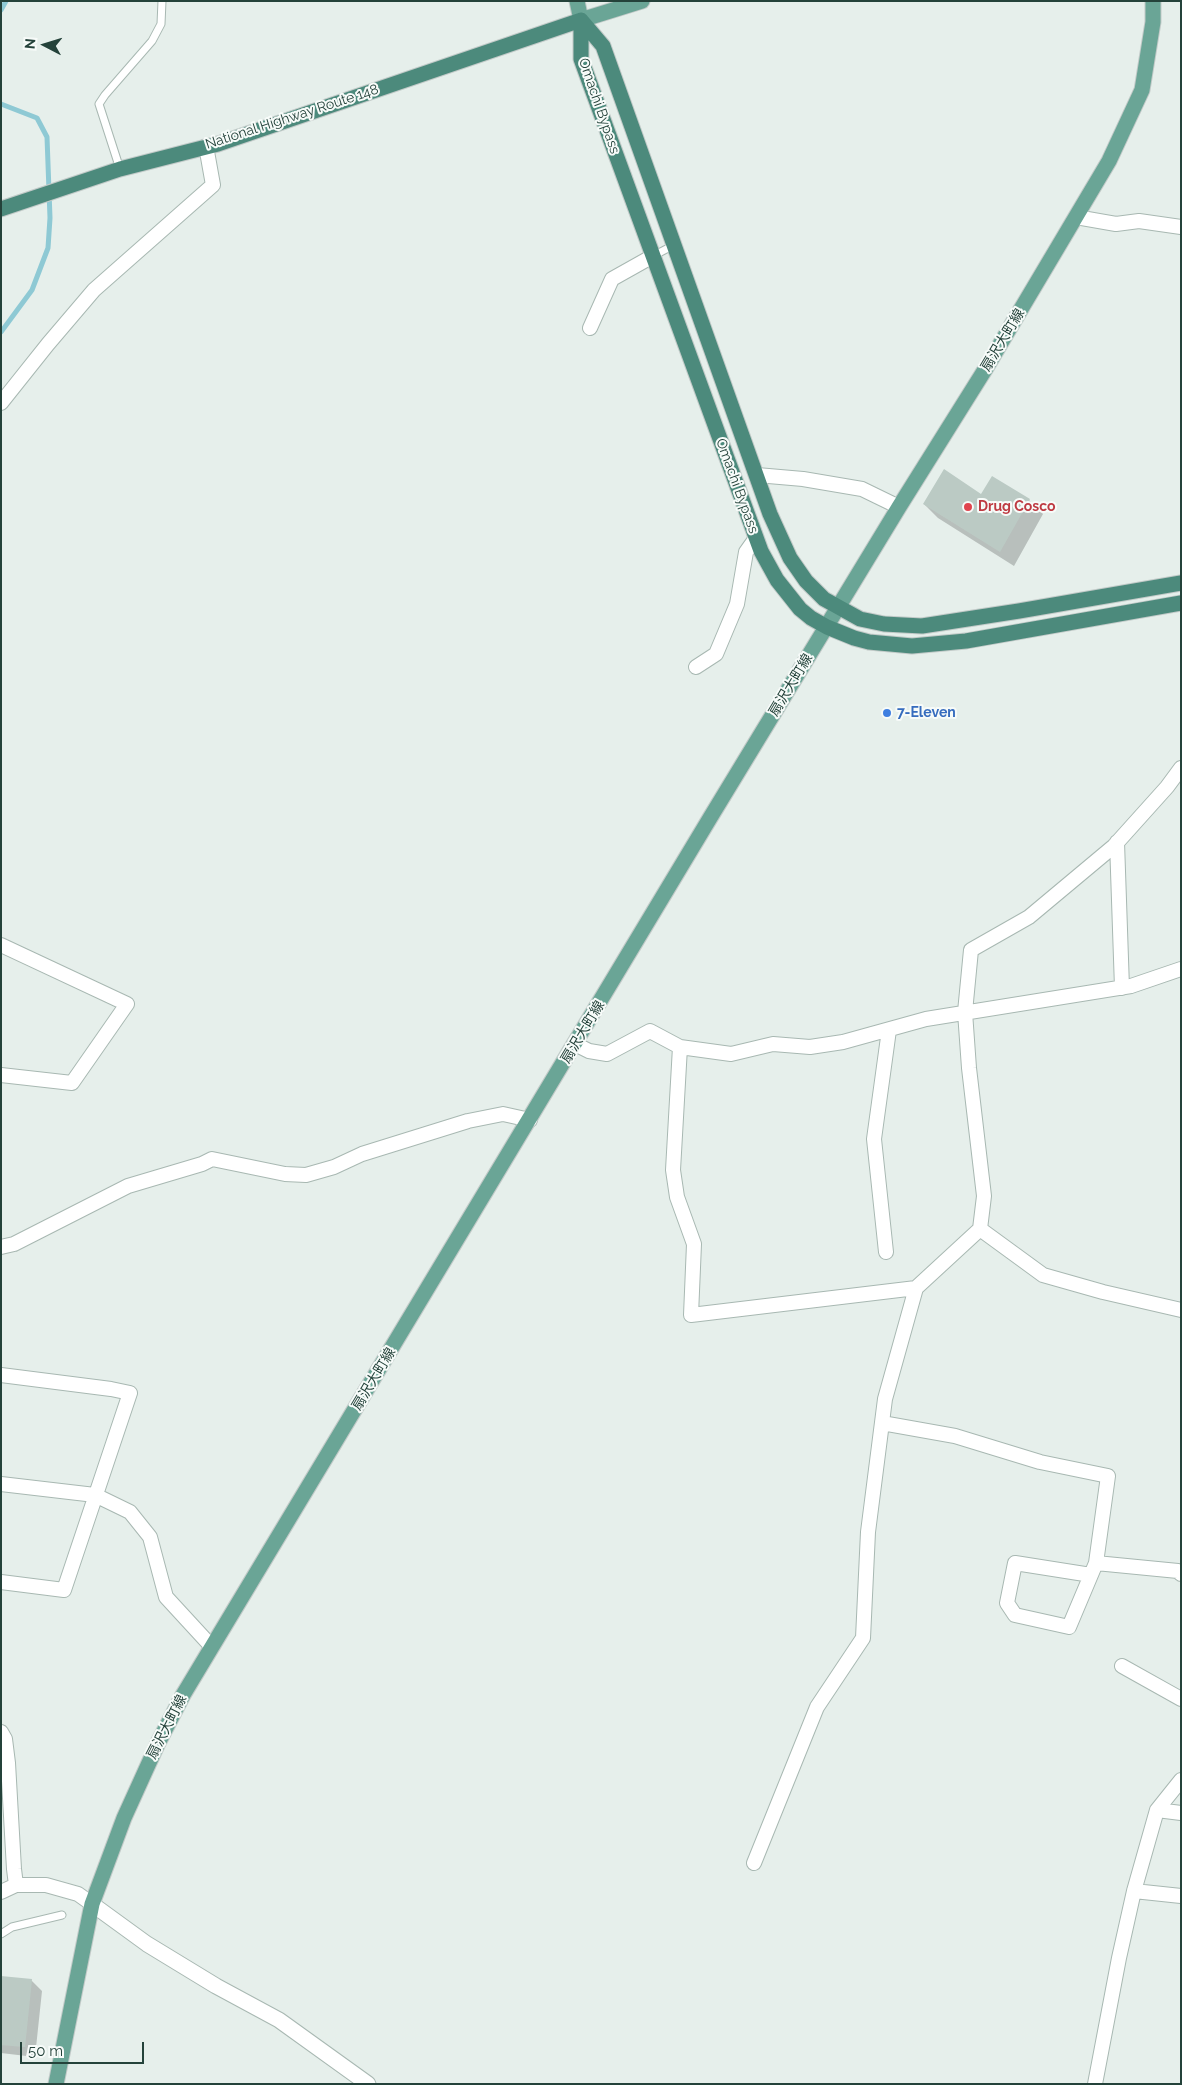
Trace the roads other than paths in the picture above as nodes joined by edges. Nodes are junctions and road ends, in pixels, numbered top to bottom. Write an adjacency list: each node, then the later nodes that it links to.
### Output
1 (162, 1): 7 (lane)
2 (577, 1): 5 (main road)
3 (642, 1): 5 (main road)
4 (1152, 1): 9 (main road, 扇沢大町線)
5 (581, 20): 6 (highway, National Highway Route 148); 11 (highway, Omachi Bypass); 12 (highway, Omachi Bypass)
6 (206, 146): 7 (highway, National Highway Route 148); 14 (street)
7 (120, 170): 8 (highway, National Highway Route 148)
8 (1, 208)
9 (1076, 217): 10 (street); 16 (main road, 扇沢大町線)
10 (1181, 227)
11 (674, 245): 12 (lane); 15 (highway, Omachi Bypass)
12 (653, 256): 13 (street); 17 (highway, Omachi Bypass)
13 (590, 328)
14 (1, 403)
15 (757, 476): 16 (street); 20 (highway, Omachi Bypass)
16 (899, 507): 20 (main road, 扇沢大町線)
17 (756, 538): 21 (highway, Omachi Bypass); 22 (street)
18 (1181, 583): 20 (highway, Omachi Bypass)
19 (1181, 603): 21 (highway, Omachi Bypass)
20 (838, 608): 21 (main road, 扇沢大町線)
21 (827, 627): 30 (main road, 扇沢大町線)
22 (696, 667)
23 (1181, 768): 24 (street)
24 (1118, 842): 27 (street); 28 (street)
25 (1, 945): 32 (street)
26 (1181, 968): 27 (street)
27 (1122, 988): 28 (street)
28 (965, 1012): 29 (street); 34 (street)
29 (889, 1030): 31 (street); 36 (street)
30 (575, 1044): 31 (street); 33 (main road, 扇沢大町線)
31 (680, 1047): 37 (street)
32 (1, 1074)
33 (530, 1120): 35 (street); 46 (main road, 扇沢大町線)
34 (980, 1229): 37 (street); 38 (street)
35 (1, 1247)
36 (886, 1252)
37 (916, 1288): 40 (street)
38 (1181, 1310)
39 (1, 1375): 42 (street)
40 (882, 1423): 43 (street); 53 (street)
41 (1, 1484): 42 (street)
42 (95, 1495): 45 (street); 46 (street)
43 (1094, 1569): 43 (street); 44 (street)
44 (1181, 1574)
45 (1, 1582)
46 (212, 1647): 58 (main road, 扇沢大町線)
47 (1122, 1666): 48 (street)
48 (1181, 1699)
49 (1, 1732): 54 (street)
50 (1181, 1780): 51 (street)
51 (1157, 1810): 52 (street); 55 (street)
52 (1181, 1813)
53 (754, 1863)
54 (16, 1885): 56 (street); 58 (street)
55 (1134, 1891): 57 (street); 63 (street)
56 (1, 1892)
57 (1181, 1896)
58 (92, 1904): 61 (main road, 扇沢大町線); 62 (street)
59 (62, 1915): 60 (lane)
60 (1, 1934)
61 (56, 2084)
62 (368, 2084)
63 (1096, 2084)

